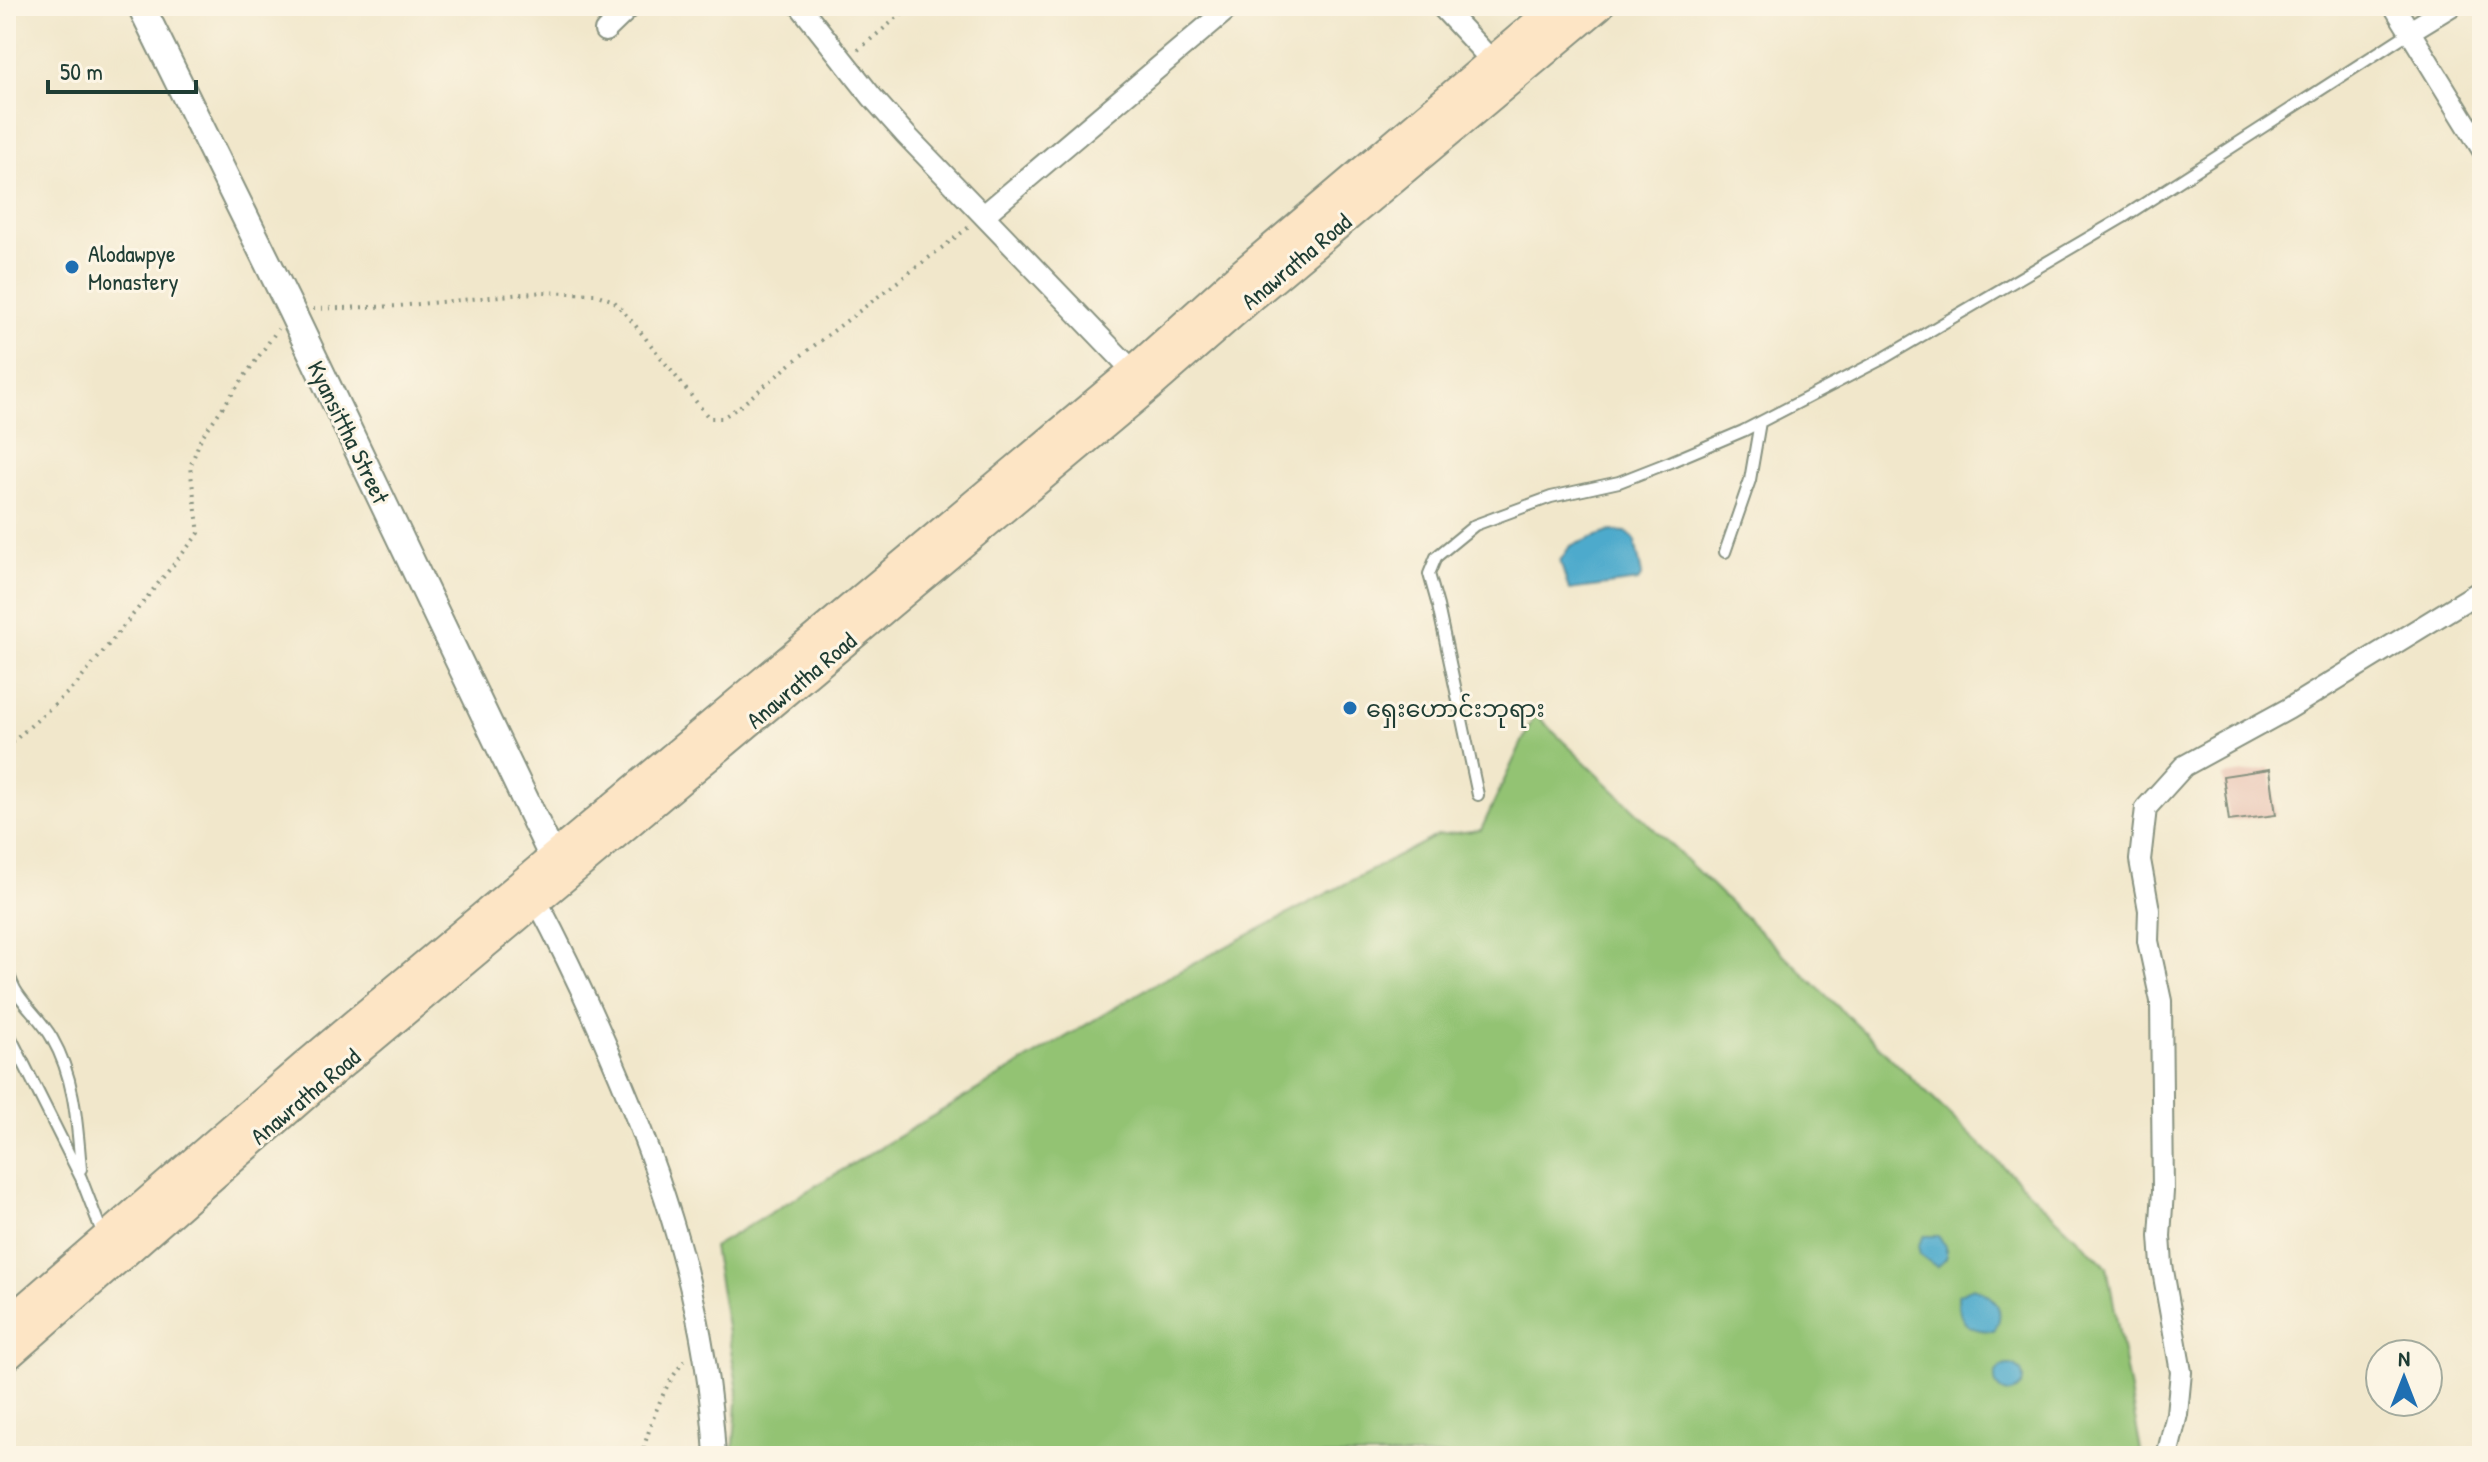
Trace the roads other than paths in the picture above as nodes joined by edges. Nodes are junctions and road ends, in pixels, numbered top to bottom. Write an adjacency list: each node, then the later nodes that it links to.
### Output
1 (141, 6): 23 (street, Kyansittha Street)
2 (631, 6): 10 (street)
3 (800, 6): 15 (street)
4 (1231, 6): 15 (street)
5 (1441, 6): 12 (street)
6 (1599, 6): 9 (main road, Anawratha Road)
7 (2394, 6): 11 (street)
8 (2451, 6): 11 (street)
9 (1552, 22): 12 (main road, Anawratha Road); 14 (main road, Anawratha Road)
10 (605, 31)
11 (2410, 31): 13 (street); 19 (lane)
12 (1492, 61): 14 (main road, Anawratha Road)
13 (2482, 149)
14 (1400, 157): 16 (main road, Anawratha Road)
15 (984, 215): 17 (street)
16 (1246, 286): 17 (main road, Anawratha Road); 18 (main road, Anawratha Road)
17 (1133, 371): 18 (main road, Anawratha Road)
18 (1097, 416): 23 (main road, Anawratha Road)
19 (1760, 422): 20 (lane); 22 (lane)
20 (1725, 552)
21 (2482, 590): 32 (street)
22 (1478, 795)
23 (558, 868): 24 (main road, Anawratha Road); 28 (main road, Anawratha Road)
24 (537, 901): 28 (main road, Anawratha Road); 31 (street)
25 (6, 966): 27 (lane)
26 (9, 1034): 27 (lane)
27 (81, 1178): 28 (lane)
28 (110, 1249): 29 (main road, Anawratha Road); 30 (main road, Anawratha Road)
29 (6, 1324)
30 (6, 1357)
31 (715, 1456)
32 (2167, 1456)

